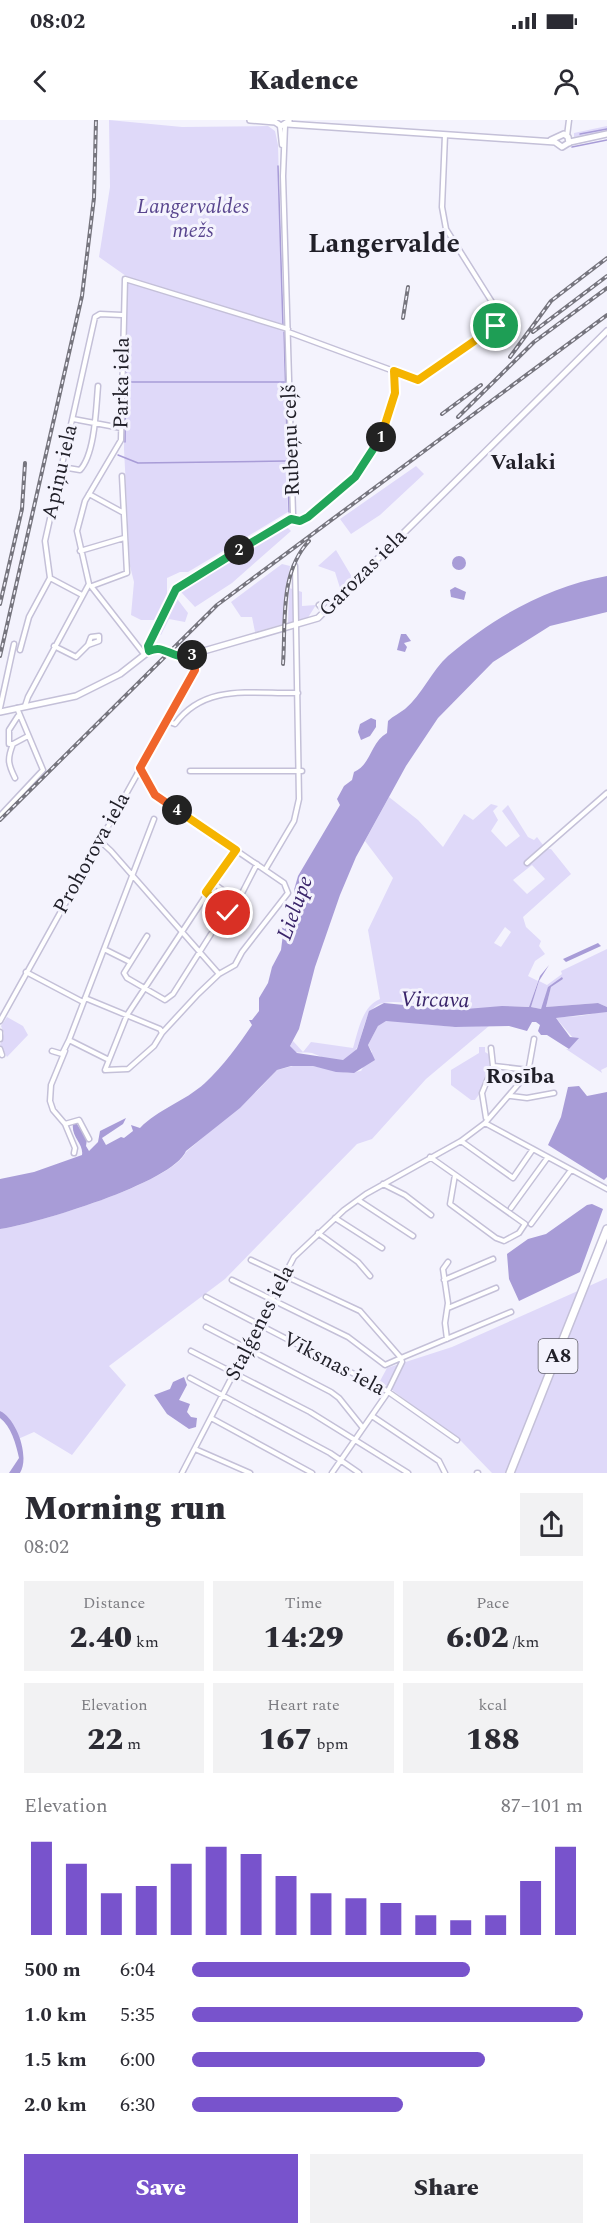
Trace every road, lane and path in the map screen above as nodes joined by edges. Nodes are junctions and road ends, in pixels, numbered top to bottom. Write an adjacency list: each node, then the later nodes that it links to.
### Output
1 (250, 120): 3 (main road)
2 (568, 120): 6 (street)
3 (284, 123): 5 (main road); 8 (street, Rubeņu ceļš)
4 (607, 134): 6 (main road)
5 (445, 135): 6 (main road); 10 (street)
6 (563, 138)
7 (123, 315): 8 (street, Parka iela); 12 (street, Apiņu iela); 14 (street, Parka iela)
8 (288, 330): 10 (street); 19 (street, Rubeņu ceļš)
9 (607, 331): 27 (main road, Garozas iela)
10 (394, 371): 19 (street)
11 (99, 386): 13 (street)
12 (73, 419): 13 (street); 15 (street, Apiņu iela)
13 (95, 424): 14 (street); 15 (street)
14 (122, 428): 17 (street, Parka iela)
15 (62, 467): 23 (street, Apiņu iela)
16 (122, 476): 18 (street)
17 (89, 494): 18 (street); 21 (street, Parka iela)
18 (123, 513): 20 (street)
19 (291, 519): 33 (street, Rubeņu ceļš)
20 (124, 538): 21 (street); 24 (street)
21 (80, 551): 24 (street, Parka iela)
22 (296, 566): 28 (street)
23 (50, 578): 25 (street); 32 (street)
24 (91, 585): 25 (street); 33 (street)
25 (82, 595): 31 (street)
26 (319, 605): 27 (street)
27 (326, 612): 28 (main road, Garozas iela)
28 (296, 627): 34 (main road, Garozas iela); 35 (street)
29 (15, 644): 38 (street)
30 (88, 645): 31 (street)
31 (54, 646): 36 (street)
32 (20, 650)
33 (147, 652): 34 (main road, Garozas iela); 36 (main road)
34 (195, 654): 40 (street, Prohorova iela)
35 (298, 693): 40 (street); 45 (street)
36 (25, 706): 37 (main road)
37 (17, 708): 38 (main road); 39 (street)
38 (0, 711)
39 (18, 716): 41 (street); 42 (street)
40 (166, 721): 43 (street, Prohorova iela)
41 (28, 736): 42 (street); 48 (street)
42 (13, 744): 46 (street)
43 (140, 768): 50 (street, Prohorova iela); 51 (street)
44 (190, 771): 45 (street)
45 (301, 771): 54 (street)
46 (15, 778)
47 (607, 793): 52 (street)
48 (0, 816)
49 (154, 819): 55 (street)
50 (99, 840): 55 (street); 65 (street, Prohorova iela)
51 (236, 850): 53 (street); 56 (street)
52 (527, 863)
53 (257, 864): 54 (street); 56 (street)
54 (265, 870): 66 (street)
55 (133, 876): 59 (street); 62 (street)
56 (213, 883): 57 (street)
57 (206, 892): 58 (street); 59 (street)
58 (232, 914)
59 (180, 931): 63 (street); 67 (street)
60 (211, 934): 63 (street)
61 (147, 936): 64 (street)
62 (104, 949): 64 (street); 68 (street)
63 (199, 952): 66 (street); 67 (street)
64 (130, 962): 67 (street)
65 (26, 972): 68 (street); 70 (street, Prohorova iela)
66 (219, 974): 72 (street)
67 (143, 988): 69 (street)
68 (84, 1000): 69 (street); 74 (street)
69 (127, 1015): 72 (street); 81 (street)
70 (0, 1021)
71 (0, 1032): 73 (street)
72 (162, 1033): 81 (street)
73 (0, 1039)
74 (69, 1040): 79 (street); 81 (street)
75 (534, 1040): 83 (street, Staļģenes iela)
76 (491, 1048): 82 (street)
77 (0, 1049): 80 (street)
78 (52, 1051): 79 (street)
79 (65, 1051): 87 (street)
80 (3, 1055)
81 (109, 1060)
82 (493, 1066): 83 (street); 86 (street)
83 (528, 1070): 85 (street, Staļģenes iela)
84 (554, 1093): 85 (street)
85 (510, 1096): 86 (street, Staļģenes iela)
86 (486, 1121): 89 (street, Staļģenes iela); 90 (street)
87 (65, 1124): 88 (street); 91 (street)
88 (89, 1139)
89 (461, 1141): 90 (street); 92 (street, Staļģenes iela)
90 (533, 1149): 93 (street)
91 (74, 1153)
92 (430, 1157): 95 (street); 96 (street, Staļģenes iela)
93 (548, 1157): 94 (street); 99 (street)
94 (571, 1170): 97 (street); 102 (street)
95 (455, 1175): 95 (street)
96 (382, 1184): 98 (street, Staļģenes iela); 100 (street)
97 (607, 1189)
98 (358, 1200): 101 (street, Staļģenes iela); 105 (street)
99 (510, 1208)
100 (431, 1215)
101 (335, 1218): 104 (street, Staļģenes iela); 106 (street)
102 (531, 1224)
103 (607, 1229): 143 (highway, A8)
104 (318, 1233): 110 (street, Staļģenes iela); 111 (street)
105 (413, 1236)
106 (382, 1248)
107 (493, 1259): 113 (street)
108 (251, 1260): 110 (street)
109 (448, 1262): 113 (street)
110 (284, 1275): 116 (street, Staļģenes iela); 124 (street)
111 (370, 1276)
112 (232, 1280): 116 (street)
113 (444, 1280): 117 (street)
114 (496, 1288): 117 (street)
115 (206, 1297): 119 (street, Vīksnas iela)
116 (271, 1300): 119 (street, Staļģenes iela); 124 (street)
117 (448, 1308): 121 (street)
118 (511, 1312): 121 (street)
119 (259, 1325): 122 (street, Staļģenes iela); 127 (street, Vīksnas iela)
120 (206, 1328): 122 (street)
121 (447, 1339): 124 (street)
122 (246, 1349): 125 (street, Staļģenes iela); 131 (street)
123 (191, 1351): 125 (street)
124 (401, 1358): 127 (street)
125 (234, 1372): 128 (street, Staļģenes iela); 132 (street)
126 (190, 1378): 128 (street)
127 (387, 1391): 129 (street); 133 (street, Vīksnas iela)
128 (223, 1394): 130 (street, Staļģenes iela); 135 (street)
129 (372, 1416): 131 (street); 142 (street)
130 (211, 1418): 134 (street, Staļģenes iela); 138 (street)
131 (363, 1428): 132 (street)
132 (356, 1438): 135 (street); 141 (street)
133 (457, 1440)
134 (195, 1449): 136 (street, Staļģenes iela); 137 (street)
135 (340, 1461): 139 (street); 140 (street)
136 (182, 1473)
137 (250, 1473)
138 (312, 1473)
139 (332, 1473)
140 (359, 1473)
141 (408, 1473)
142 (445, 1473)
143 (510, 1473)

